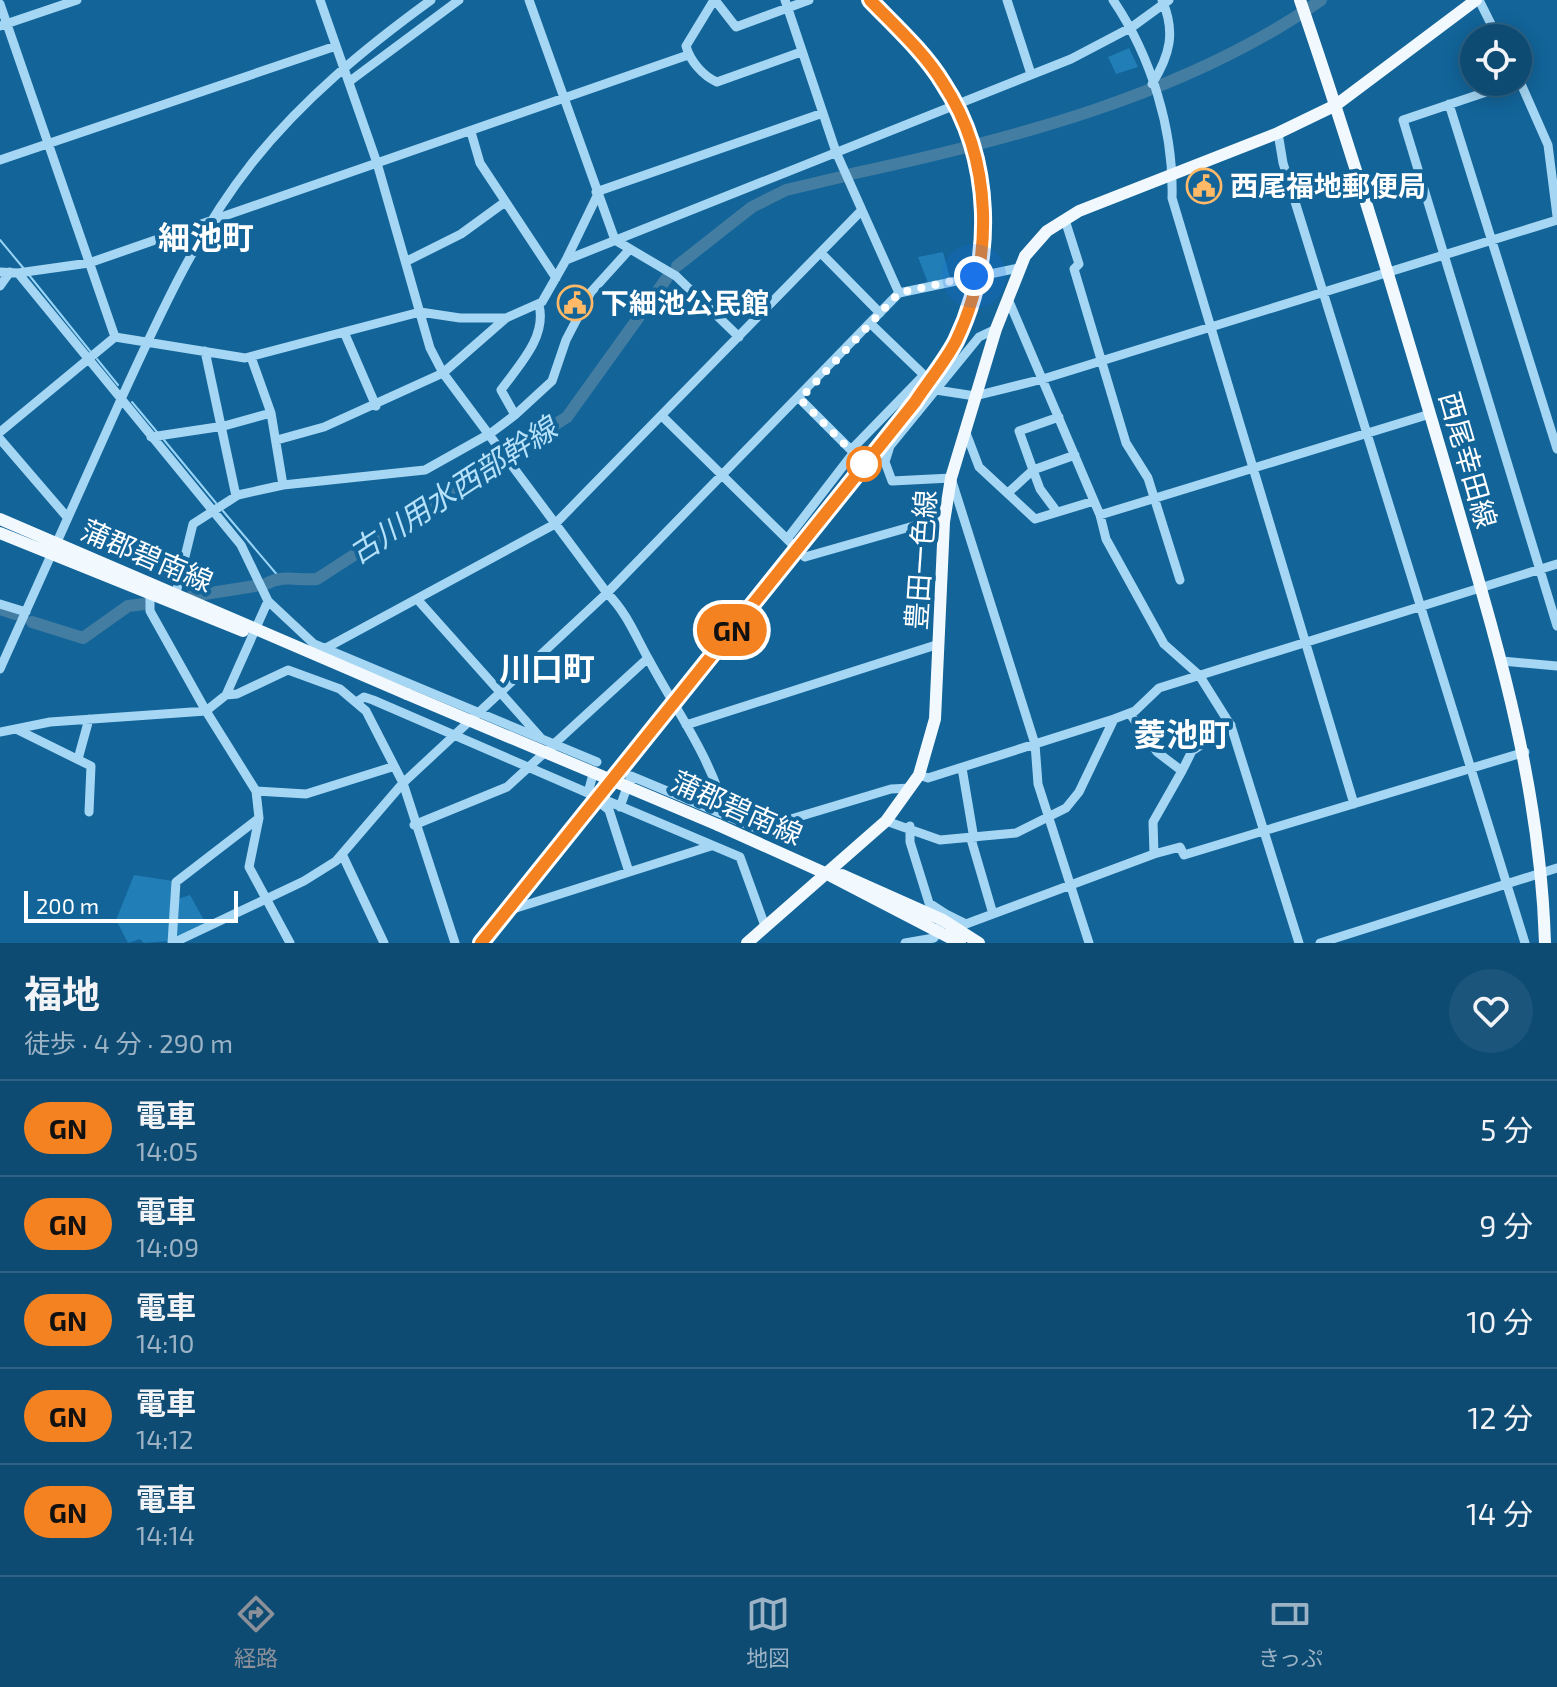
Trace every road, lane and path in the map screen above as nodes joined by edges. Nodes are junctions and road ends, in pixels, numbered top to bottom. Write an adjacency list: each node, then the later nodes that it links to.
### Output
1 (77, 0): 15 (street)
2 (320, 0): 18 (street)
3 (431, 0): 21 (street)
4 (459, 0): 23 (street)
5 (529, 0): 27 (street)
6 (714, 0): 14 (street); 20 (street)
7 (809, 0): 14 (street)
8 (1007, 0): 22 (street)
9 (1113, 0): 17 (street)
10 (1300, 0): 29 (main road, 西尾幸田線)
11 (1478, 0): 16 (street); 29 (main road, 豊田一色線)
12 (1165, 1): 17 (street); 24 (street)
13 (0, 4): 15 (street)
14 (786, 4): 19 (street)
15 (3, 24): 33 (street)
16 (1491, 24)
17 (1132, 27): 22 (street); 24 (street)
18 (336, 46): 21 (street); 33 (street)
19 (801, 52): 20 (street); 30 (street)
20 (688, 55): 27 (street)
21 (344, 67): 23 (street); 44 (street)
22 (1031, 74): 34 (street)
23 (350, 81): 36 (street)
24 (1152, 84): 38 (street)
25 (1472, 96): 28 (street)
26 (1525, 96): 37 (street)
27 (564, 100): 31 (street); 39 (street)
28 (1449, 104): 46 (street); 49 (street)
29 (1336, 105): 32 (main road, 豊田一色線); 55 (main road, 西尾幸田線)
30 (823, 113): 34 (street); 39 (street)
31 (471, 132): 36 (street); 40 (street)
32 (1278, 133): 38 (main road, 豊田一色線); 59 (street)
33 (48, 144): 35 (street); 52 (street)
34 (836, 152): 41 (street); 45 (street)
35 (0, 160)
36 (377, 163): 44 (street); 51 (street)
37 (1554, 171): 42 (street)
38 (1173, 174): 43 (main road, 豊田一色線); 66 (street)
39 (596, 194): 45 (street); 50 (street)
40 (505, 202): 51 (street); 56 (street)
41 (861, 211): 48 (street); 58 (street)
42 (1557, 218): 46 (street)
43 (1065, 220): 53 (main road, 豊田一色線); 75 (street)
44 (210, 221): 52 (street); 71 (street)
45 (615, 240): 47 (street); 50 (street)
46 (1491, 240): 49 (street); 96 (street)
47 (629, 250): 70 (street); 85 (street)
48 (821, 253): 63 (street); 70 (street)
49 (1444, 255): 55 (street); 119 (street)
50 (566, 260): 56 (street)
51 (407, 261): 62 (street)
52 (89, 263): 54 (street); 69 (street)
53 (1019, 268): 58 (street); 60 (main road, 豊田一色線)
54 (16, 272): 57 (street); 73 (street)
55 (1388, 272): 59 (street); 84 (main road, 西尾幸田線)
56 (556, 278): 61 (street)
57 (0, 286)
58 (899, 293): 63 (street)
59 (1326, 293): 66 (street); 92 (street)
60 (1008, 299): 67 (main road, 豊田一色線); 77 (street)
61 (539, 305): 64 (street); 85 (street)
62 (420, 312): 64 (street); 68 (street); 76 (street)
63 (880, 313): 65 (street)
64 (506, 318): 76 (street)
65 (871, 324): 78 (street); 80 (street)
66 (1211, 326): 75 (street); 99 (street)
67 (996, 329): 78 (street); 79 (main road, 豊田一色線)
68 (344, 332): 74 (street); 82 (street)
69 (115, 337): 71 (street); 73 (street)
70 (739, 337): 86 (street)
71 (147, 342): 72 (street); 81 (street)
72 (205, 351): 74 (street); 88 (street)
73 (91, 356): 81 (street); 89 (street)
74 (251, 357): 83 (street)
75 (1101, 361): 77 (street); 106 (street)
76 (443, 373): 82 (street); 90 (street)
77 (1043, 379): 79 (street); 87 (street)
78 (930, 382): 79 (street); 97 (street); 102 (street)
79 (975, 396): 91 (main road, 豊田一色線)
80 (800, 399): 97 (street); 101 (street)
81 (121, 400): 93 (street); 111 (street)
82 (376, 406): 95 (street)
83 (271, 413): 88 (street); 95 (street)
84 (1430, 414): 92 (street); 121 (main road, 西尾幸田線)
85 (515, 415): 90 (street)
86 (662, 416): 101 (street); 114 (street)
87 (1059, 417): 98 (street); 100 (street)
88 (224, 426): 93 (street); 105 (street)
89 (0, 432)
90 (491, 433): 103 (street); 114 (street)
91 (966, 433): 102 (main road, 豊田一色線); 104 (street)
92 (1368, 433): 99 (street); 128 (street)
93 (157, 436): 108 (street)
94 (0, 439): 111 (street)
95 (277, 440): 103 (street)
96 (1557, 449)
97 (851, 450): 116 (street)
98 (1075, 455): 100 (street); 107 (street)
99 (1252, 468): 106 (street); 132 (street)
100 (1033, 470): 104 (street); 109 (street)
101 (723, 475): 116 (street); 123 (street)
102 (951, 478): 112 (main road, 豊田一色線); 154 (street)
103 (283, 485): 105 (street)
104 (1009, 492): 109 (street)
105 (236, 496): 108 (street)
106 (1154, 498): 110 (street); 120 (street)
107 (1094, 501): 109 (street); 110 (street)
108 (216, 507): 122 (street); 126 (street)
109 (1057, 512)
110 (1100, 515): 139 (street)
111 (67, 517): 117 (street)
112 (945, 517): 116 (street); 133 (main road, 豊田一色線)
113 (0, 519): 117 (main road, 蒲郡碧南線)
114 (555, 524): 123 (street); 125 (street)
115 (0, 533): 117 (main road, 蒲郡碧南線)
116 (793, 545)
117 (54, 550): 122 (main road, 蒲郡碧南線); 124 (main road, 蒲郡碧南線); 129 (street)
118 (1557, 564): 119 (street)
119 (1539, 569): 121 (street); 130 (street)
120 (1180, 580)
121 (1481, 588): 128 (street); 136 (main road, 西尾幸田線)
122 (176, 593): 131 (main road, 蒲郡碧南線)
123 (607, 593): 135 (street); 140 (street)
124 (150, 596): 131 (main road, 蒲郡碧南線); 143 (street)
125 (417, 599): 134 (street); 140 (street)
126 (268, 601): 131 (street); 134 (street)
127 (0, 604): 129 (street)
128 (1421, 607): 132 (street); 162 (street)
129 (26, 612): 138 (street)
130 (1557, 626)
131 (254, 632): 141 (street); 174 (main road, 蒲郡碧南線, bridge)
132 (1305, 643): 139 (street); 169 (street)
133 (939, 644): 148 (street); 164 (main road, 豊田一色線)
134 (326, 648): 144 (street)
135 (648, 658): 148 (street); 155 (street)
136 (1502, 661): 137 (street); 156 (main road, 西尾幸田線)
137 (1557, 666)
138 (0, 669)
139 (1199, 675): 145 (street); 149 (street)
140 (501, 693): 144 (street); 153 (street)
141 (226, 695): 142 (street); 143 (street)
142 (358, 701): 152 (street); 159 (street)
143 (206, 711): 146 (street); 168 (street)
144 (480, 713): 152 (street); 153 (street)
145 (1130, 714): 147 (street); 163 (street)
146 (89, 719): 150 (street); 157 (street)
147 (1114, 719): 154 (street); 172 (street)
148 (686, 725): 174 (street)
149 (1231, 725): 163 (street); 178 (street)
150 (16, 729): 151 (street); 157 (street)
151 (0, 732)
152 (456, 735): 160 (street); 166 (street)
153 (542, 739): 155 (street)
154 (1035, 744): 161 (street); 172 (street)
155 (556, 745): 158 (street); 160 (street)
156 (1525, 752): 162 (street); 186 (main road, 西尾幸田線)
157 (78, 759): 171 (street)
158 (597, 762)
159 (392, 767): 166 (street); 168 (street)
160 (531, 767): 165 (street); 176 (street)
161 (962, 768): 164 (street); 179 (street)
162 (1471, 769): 169 (street); 187 (street)
163 (1182, 771): 182 (street)
164 (919, 775): 167 (main road, 豊田一色線)
165 (592, 778)
166 (403, 783): 176 (street); 181 (street)
167 (911, 788): 174 (street); 175 (main road, 豊田一色線)
168 (256, 791): 173 (street)
169 (1354, 804): 178 (street)
170 (620, 807): 174 (street); 180 (street); 184 (street)
171 (89, 812)
172 (1049, 817): 179 (street); 188 (street)
173 (259, 818): 189 (street); 193 (street)
174 (722, 820): 185 (main road, 蒲郡碧南線)
175 (886, 821): 177 (street); 185 (main road, 豊田一色線)
176 (414, 825): 196 (street)
177 (910, 826): 179 (street); 192 (street)
178 (1264, 832): 182 (street); 203 (street)
179 (972, 839): 190 (street)
180 (711, 846): 184 (street); 191 (street)
181 (342, 854): 189 (street); 195 (street)
182 (1154, 854): 188 (street)
183 (1557, 868): 186 (street)
184 (629, 872): 197 (street)
185 (827, 874): 191 (main road, 豊田一色線); 192 (main road, 蒲郡碧南線)
186 (1543, 875): 187 (street); 206 (main road, 西尾幸田線)
187 (1506, 886): 204 (street); 205 (street)
188 (1072, 887): 190 (street); 202 (street)
189 (268, 898): 193 (street); 194 (street)
190 (993, 914): 192 (street)
191 (765, 926): 198 (main road, 豊田一色線)
192 (940, 929): 199 (street); 200 (main road, 蒲郡碧南線); 201 (main road, 蒲郡碧南線)
193 (172, 943)
194 (290, 943)
195 (384, 943)
196 (455, 943)
197 (486, 943)
198 (747, 943)
199 (905, 943)
200 (960, 943)
201 (979, 943)
202 (1089, 943)
203 (1299, 943)
204 (1320, 943)
205 (1525, 943)
206 (1545, 943)

